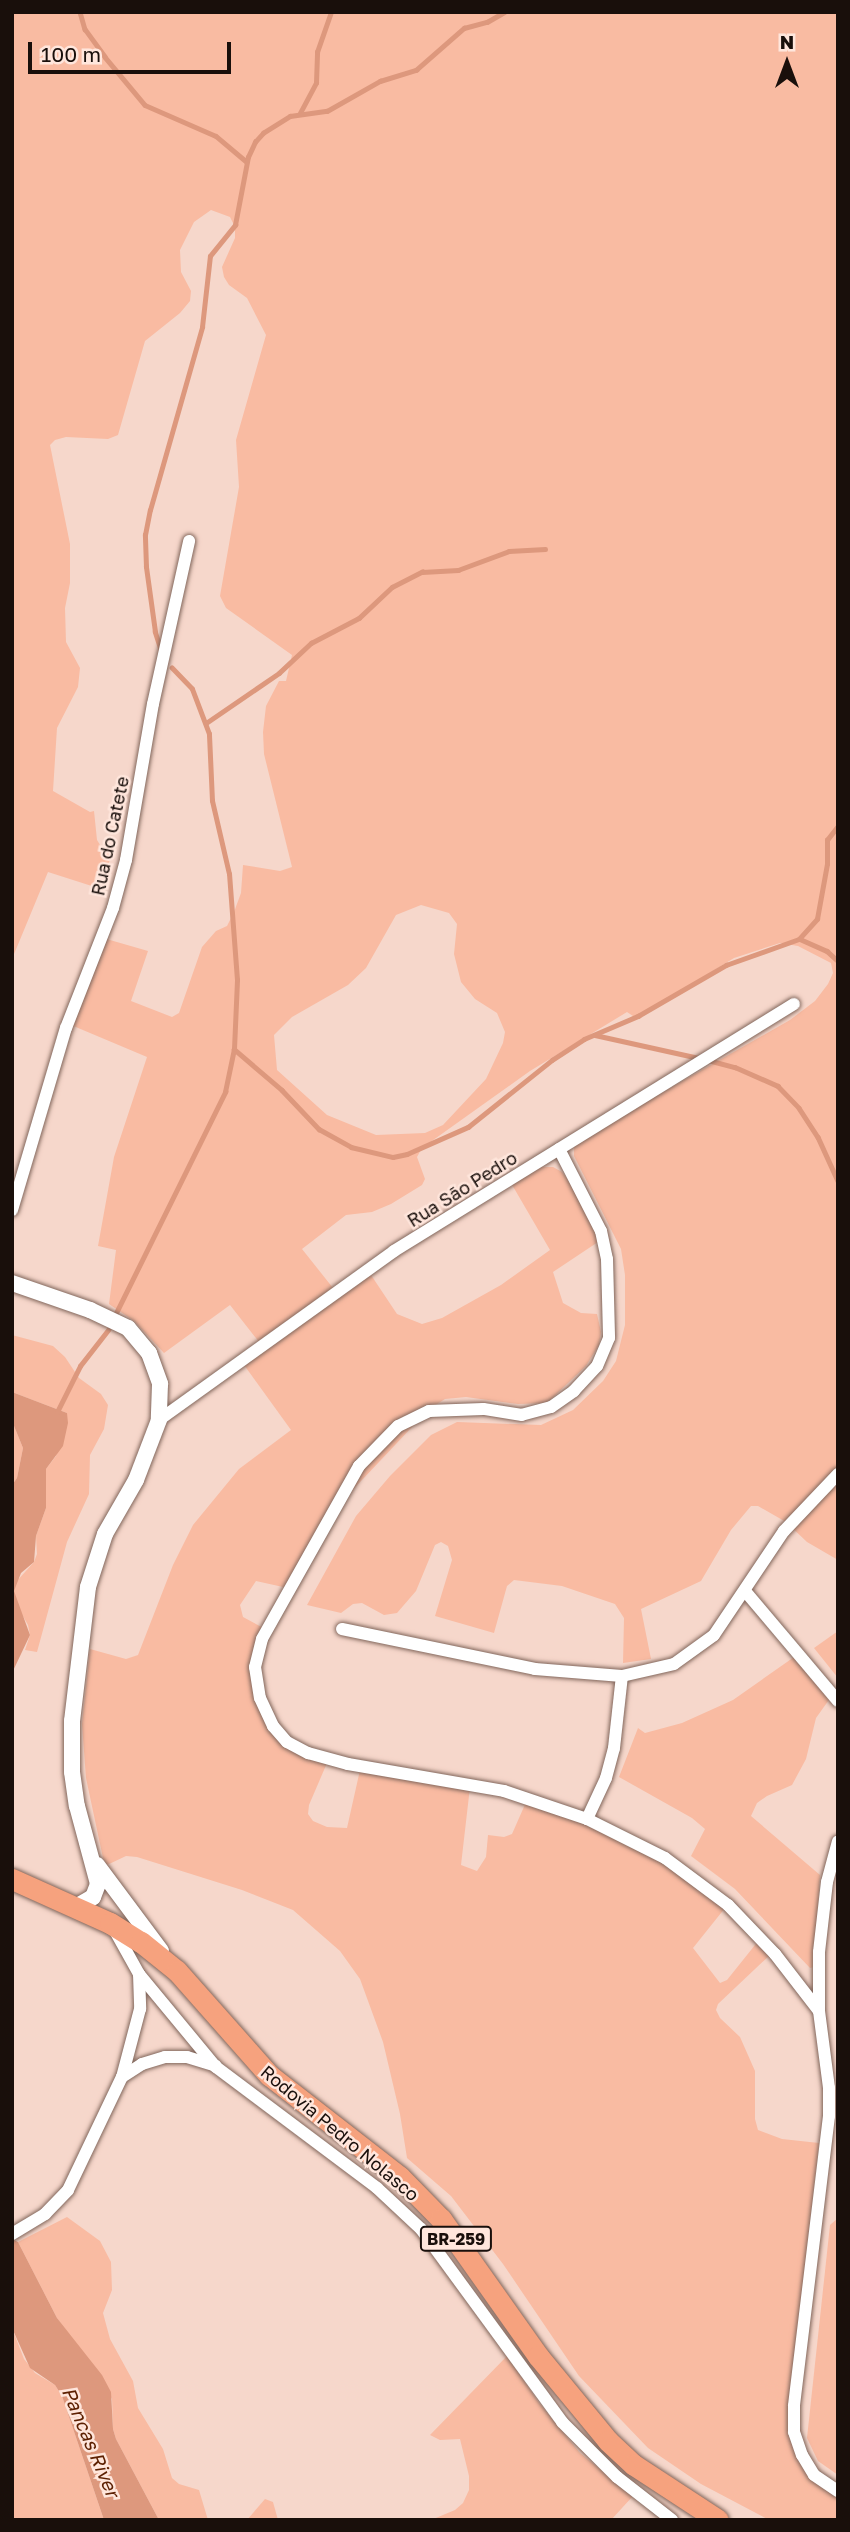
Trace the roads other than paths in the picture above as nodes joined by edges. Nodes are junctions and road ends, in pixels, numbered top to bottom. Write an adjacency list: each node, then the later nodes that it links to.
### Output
1 (189, 541): 4 (street, Rua do Catete)
2 (794, 1004): 3 (street, Rua São Pedro)
3 (559, 1149): 6 (street, Rua São Pedro); 12 (street)
4 (12, 1210)
5 (12, 1283): 6 (street)
6 (159, 1420): 14 (street)
7 (838, 1474): 8 (street)
8 (744, 1591): 10 (street); 11 (street)
9 (342, 1629): 10 (street)
10 (622, 1676): 12 (street)
11 (838, 1701)
12 (587, 1819): 20 (street)
13 (838, 1841): 20 (street)
14 (90, 1854): 16 (street); 18 (street)
15 (19, 1882): 16 (highway, Rodovia Pedro Nolasco / BR-259)
16 (76, 1907): 17 (highway, Rodovia Pedro Nolasco / BR-259)
17 (110, 1923): 18 (highway, Rodovia Pedro Nolasco / BR-259); 19 (street)
18 (177, 1971): 26 (highway, Rodovia Pedro Nolasco / BR-259)
19 (139, 1974): 21 (street); 22 (street)
20 (818, 2011): 24 (street)
21 (216, 2067): 22 (street); 25 (street)
22 (122, 2077): 23 (street)
23 (12, 2234)
24 (838, 2491)
25 (672, 2520)
26 (718, 2520)

